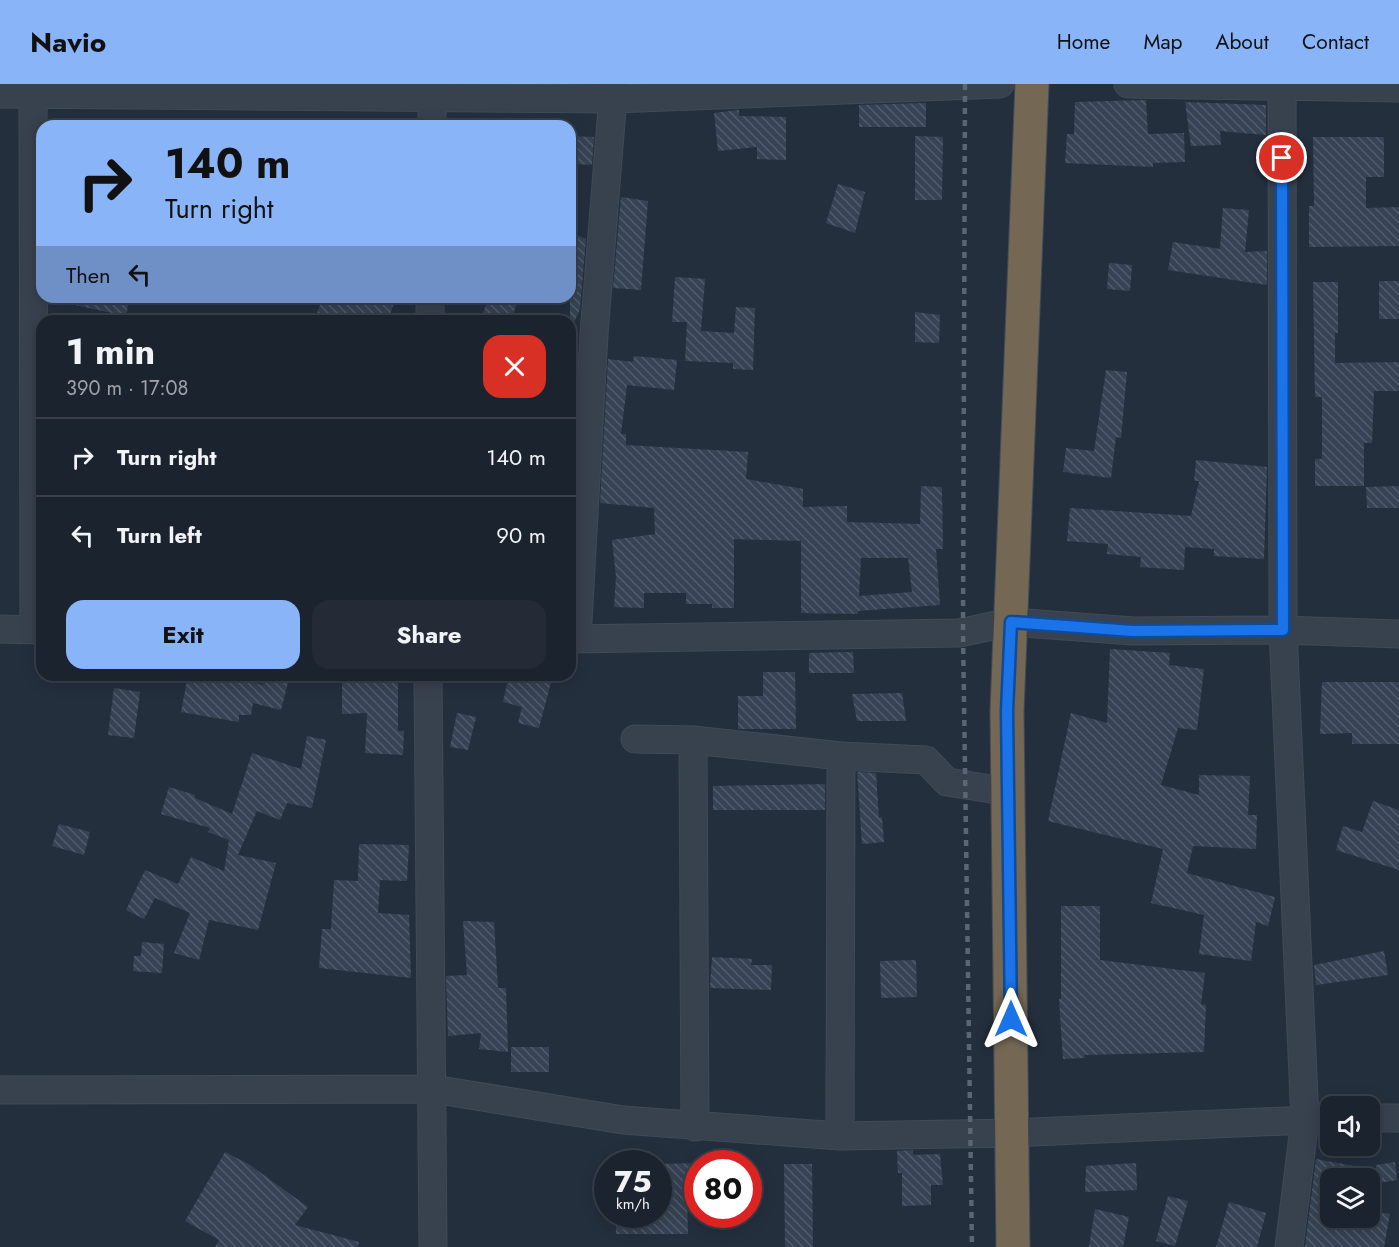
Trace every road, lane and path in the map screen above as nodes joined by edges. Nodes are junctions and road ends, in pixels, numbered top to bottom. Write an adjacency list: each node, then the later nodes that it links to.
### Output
1 (1000, 84): 8 (street)
2 (1032, 84): 13 (highway)
3 (1128, 84): 4 (street)
4 (1282, 86): 5 (street); 16 (street)
5 (1399, 88)
6 (33, 89): 7 (street); 9 (street); 11 (street)
7 (432, 91): 8 (street); 10 (street)
8 (614, 91): 12 (street)
9 (0, 94)
10 (432, 120)
11 (36, 414)
12 (576, 608)
13 (1011, 622): 16 (street); 18 (street); 23 (highway)
14 (0, 629): 15 (street)
15 (36, 630)
16 (1283, 630): 17 (street); 28 (street)
17 (1399, 634)
18 (576, 639)
19 (428, 681): 24 (street)
20 (635, 739): 21 (street)
21 (693, 740): 22 (street); 29 (street)
22 (841, 756): 23 (street); 31 (street)
23 (1010, 792): 30 (highway)
24 (433, 1089): 25 (street); 29 (street); 32 (street)
25 (0, 1090)
26 (1380, 1118): 27 (street)
27 (1399, 1118)
28 (1318, 1120): 30 (street); 34 (street)
29 (695, 1127): 31 (street)
30 (1012, 1133): 31 (street); 33 (highway)
31 (840, 1136)
32 (433, 1247)
33 (1013, 1247)
34 (1288, 1247)

